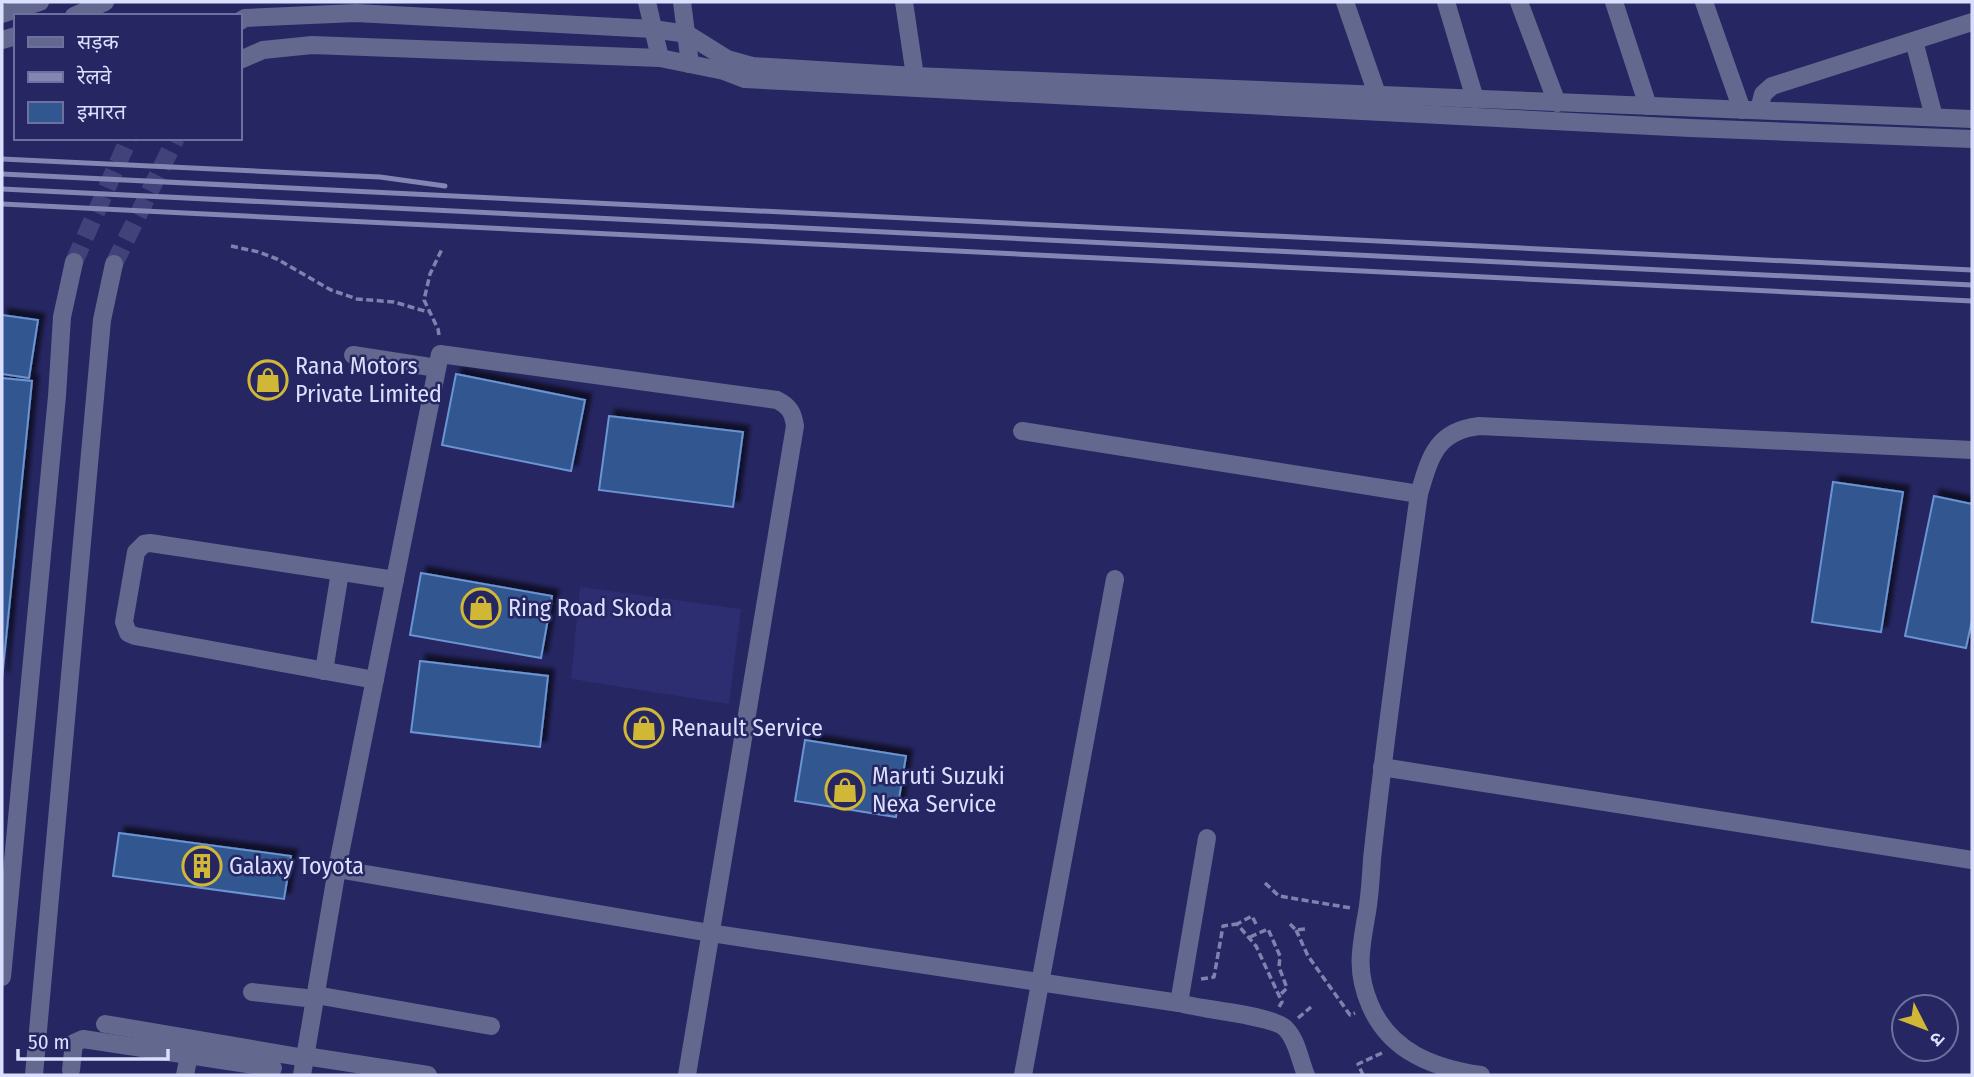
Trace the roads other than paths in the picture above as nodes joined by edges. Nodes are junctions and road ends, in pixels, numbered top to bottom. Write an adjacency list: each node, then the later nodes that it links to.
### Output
1 (40, 2): 11 (street)
2 (105, 2): 12 (street)
3 (647, 2): 15 (street)
4 (682, 2): 16 (street)
5 (904, 2): 21 (street)
6 (1345, 2): 22 (street)
7 (1446, 2): 23 (street)
8 (1519, 2): 24 (street)
9 (1614, 2): 25 (street)
10 (1704, 2): 26 (street)
11 (2, 14)
12 (78, 14)
13 (242, 20): 15 (street)
14 (1972, 22): 17 (street)
15 (653, 29): 16 (street); 18 (street)
16 (687, 34): 20 (street); 21 (street)
17 (1914, 41): 26 (street); 27 (street)
18 (660, 58): 19 (street); 20 (street)
19 (242, 59)
20 (690, 64): 29 (street)
21 (915, 76): 22 (street)
22 (1377, 94): 23 (street)
23 (1475, 99): 24 (street)
24 (1557, 103): 25 (street)
25 (1648, 106): 26 (street)
26 (1750, 110): 27 (street)
27 (1934, 117): 28 (street)
28 (1972, 119)
29 (1972, 139)
30 (74, 262): 47 (street)
31 (114, 264): 58 (street)
32 (353, 355): 33 (street)
33 (439, 361): 39 (street); 46 (street)
34 (1022, 431): 36 (street)
35 (1972, 450): 36 (street)
36 (1419, 494): 42 (street)
37 (340, 572): 39 (street); 40 (street); 40 (street)
38 (1115, 579): 48 (street)
39 (395, 580): 41 (street)
40 (324, 671): 41 (street)
41 (374, 680): 45 (street)
42 (1382, 767): 44 (street); 64 (street)
43 (1207, 838): 51 (street)
44 (1972, 860)
45 (337, 869): 46 (street); 50 (street)
46 (710, 933): 48 (street); 61 (street)
47 (2, 977)
48 (1038, 983): 51 (street); 62 (street)
49 (252, 992): 50 (street)
50 (315, 997): 53 (street); 55 (street)
51 (1179, 1003): 63 (street)
52 (105, 1024): 55 (street)
53 (491, 1026)
54 (189, 1055): 56 (street); 57 (street); 59 (street)
55 (304, 1063): 60 (street)
56 (273, 1069)
57 (71, 1070)
58 (34, 1075)
59 (185, 1075)
60 (428, 1075)
61 (687, 1075)
62 (1023, 1075)
63 (1306, 1075)
64 (1481, 1075)

